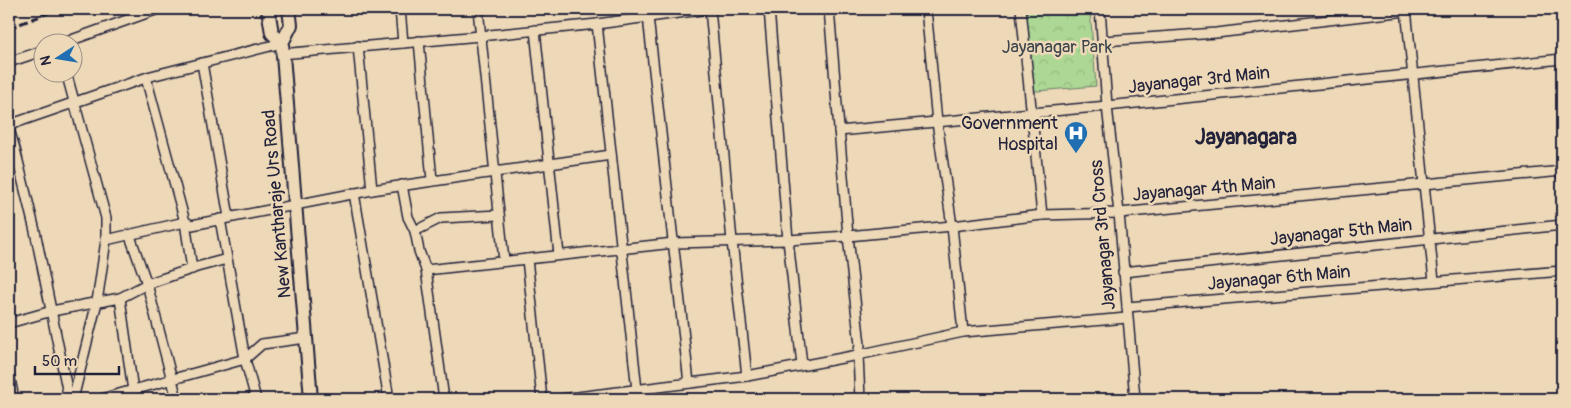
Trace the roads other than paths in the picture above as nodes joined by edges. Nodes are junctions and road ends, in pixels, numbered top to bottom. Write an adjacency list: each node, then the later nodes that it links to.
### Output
1 (158, 9): 16 (street)
2 (268, 9): 22 (main road, New Kantharaje Urs Road)
3 (288, 9): 22 (main road)
4 (400, 9): 20 (street)
5 (478, 9): 17 (street)
6 (709, 9): 13 (street); 60 (street)
7 (769, 9): 59 (street)
8 (829, 9): 36 (street)
9 (926, 9): 33 (street)
10 (1021, 9): 32 (street)
11 (1100, 9): 19 (street, Jayanagar 3rd Cross)
12 (1406, 10): 19 (street); 27 (street)
13 (648, 17): 14 (street); 61 (street)
14 (596, 24): 15 (street); 37 (street)
15 (535, 30): 17 (street); 38 (street)
16 (82, 36)
17 (480, 36): 18 (street); 40 (street)
18 (419, 41): 20 (street); 41 (street)
19 (1103, 41): 31 (street, Jayanagar 3rd Cross)
20 (403, 43): 21 (street)
21 (358, 46): 22 (street); 44 (street)
22 (282, 49): 26 (street); 46 (main road, New Kantharaje Urs Road)
23 (32, 54): 25 (street)
24 (1562, 59): 27 (street, Jayanagar 3rd Main)
25 (9, 62)
26 (202, 63): 28 (street); 50 (street)
27 (1412, 74): 31 (street, Jayanagar 3rd Main); 43 (street)
28 (146, 78): 30 (street); 51 (street)
29 (69, 82): 30 (street)
30 (74, 102): 34 (street); 58 (street)
31 (1107, 106): 32 (street, Jayanagar 3rd Main); 47 (street, Jayanagar 3rd Cross)
32 (1032, 113): 33 (street, Jayanagar 3rd Main); 49 (street)
33 (937, 122): 36 (street, Jayanagar 3rd Main); 53 (street)
34 (9, 125)
35 (9, 130): 76 (street)
36 (839, 131): 56 (street)
37 (611, 155): 38 (street); 62 (street)
38 (549, 163): 40 (street); 63 (street)
39 (1562, 171): 43 (street, Jayanagar 4th Main)
40 (494, 172): 41 (street); 48 (street)
41 (432, 180): 42 (street)
42 (402, 185): 44 (street); 54 (street)
43 (1423, 186): 47 (street, Jayanagar 4th Main); 57 (street)
44 (372, 190): 45 (street)
45 (354, 193): 46 (street); 96 (street)
46 (295, 205): 50 (street); 80 (main road, New Kantharaje Urs Road)
47 (1119, 213): 49 (street, Jayanagar 4th Main); 70 (street, Jayanagar 3rd Cross)
48 (499, 215): 54 (street); 66 (street)
49 (1042, 215): 53 (street, Jayanagar 4th Main)
50 (225, 218): 51 (street); 64 (street)
51 (185, 222): 55 (street); 67 (street)
52 (1562, 225): 57 (street, Jayanagar 5th Main)
53 (952, 226): 56 (street, Jayanagar 4th Main); 79 (street)
54 (415, 231): 68 (street)
55 (130, 236): 58 (street); 72 (street)
56 (848, 236): 59 (street, Jayanagar 4th Main); 81 (street)
57 (1429, 239): 70 (street, Jayanagar 5th Main); 71 (street)
58 (106, 240): 74 (street)
59 (788, 240): 60 (street, Jayanagar 4th Main); 83 (street)
60 (732, 241): 61 (street, Jayanagar 4th Main); 85 (street)
61 (674, 243): 62 (street, Jayanagar 4th Main); 87 (street)
62 (621, 249): 63 (street, Jayanagar 4th Main); 88 (street)
63 (559, 255): 65 (street, Jayanagar 4th Main)
64 (227, 259): 67 (street); 82 (street)
65 (527, 259): 66 (street, Jayanagar 4th Main); 98 (street)
66 (504, 261): 68 (street, Jayanagar 4th Main)
67 (192, 269): 72 (street)
68 (426, 270): 97 (street)
69 (1562, 271): 71 (street, Jayanagar 6th Main)
70 (1124, 272): 75 (street, Jayanagar 3rd Cross)
71 (1434, 281): 75 (street, Jayanagar 6th Main)
72 (147, 284): 73 (street); 86 (street)
73 (120, 298): 74 (street); 89 (street)
74 (97, 302): 76 (street); 91 (street)
75 (1127, 307): 77 (street, Jayanagar 3rd Cross)
76 (52, 311): 78 (street); 91 (street)
77 (1127, 318): 79 (street); 101 (street, Jayanagar 3rd Cross)
78 (9, 322)
79 (963, 332): 81 (street)
80 (306, 338): 82 (street); 95 (main road, New Kantharaje Urs Road)
81 (858, 355): 83 (street); 100 (street)
82 (245, 359): 86 (street); 94 (street)
83 (802, 365): 85 (street)
84 (9, 374): 90 (street)
85 (747, 376): 87 (street)
86 (172, 380): 89 (street); 93 (street)
87 (689, 383): 88 (street)
88 (637, 390): 99 (street)
89 (133, 391): 92 (street)
90 (14, 399)
91 (71, 399)
92 (101, 399)
93 (177, 399)
94 (256, 399)
95 (311, 399)
96 (389, 399)
97 (444, 399)
98 (542, 399)
99 (561, 399)
100 (860, 399)
101 (1135, 399)

